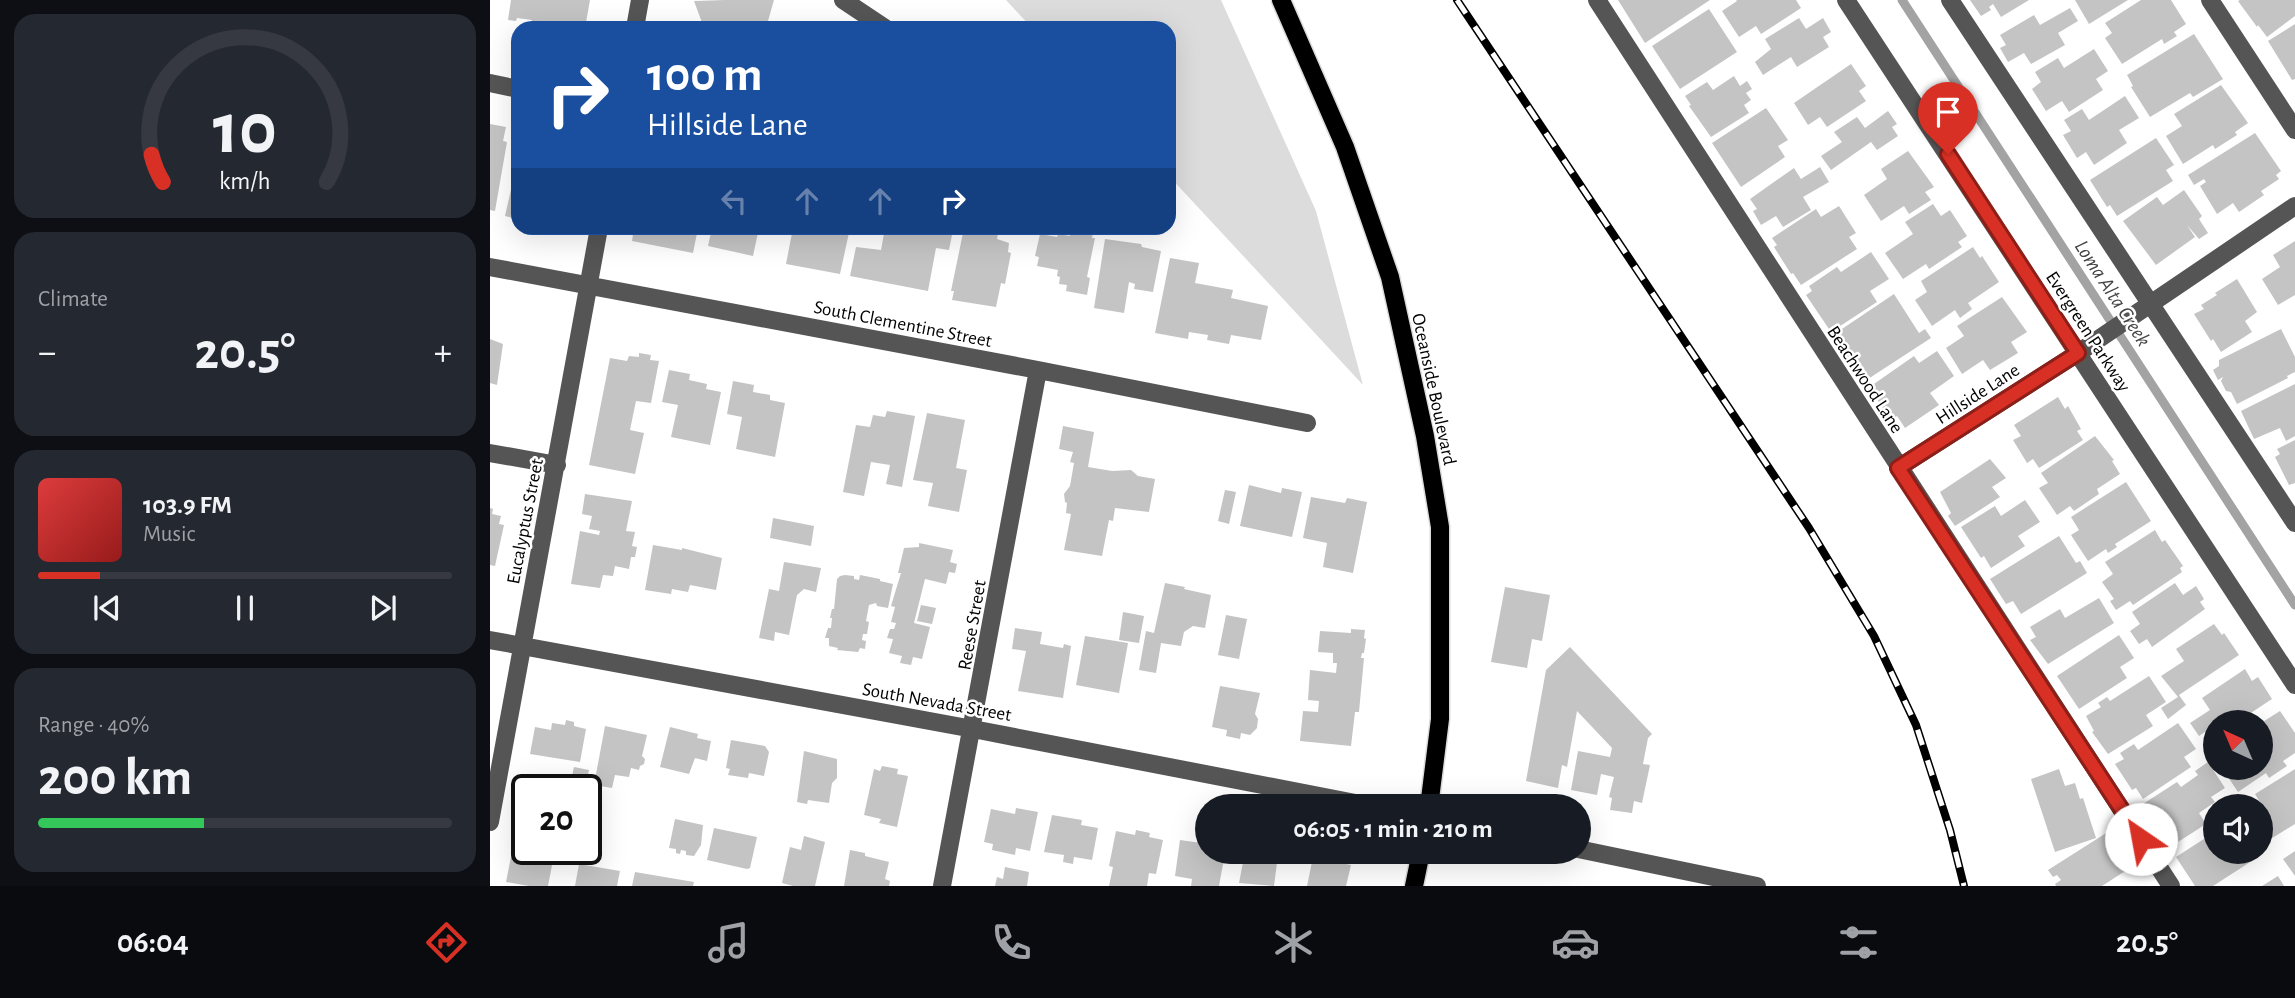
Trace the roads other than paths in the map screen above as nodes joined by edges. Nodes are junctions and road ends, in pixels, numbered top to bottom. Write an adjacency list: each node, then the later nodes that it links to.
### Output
1 (640, 0): 8 (street)
2 (843, 0): 9 (street)
3 (1281, 0): 30 (main road, Oceanside Boulevard)
4 (1597, 0): 23 (street, Beachwood Lane)
5 (1846, 0): 18 (street, Evergreen Parkway)
6 (1950, 0): 17 (street)
7 (2210, 0): 12 (street)
8 (636, 21)
9 (874, 21)
10 (490, 83): 11 (street)
11 (511, 88)
12 (2295, 131)
13 (2295, 206): 17 (street)
14 (598, 235): 16 (street, Eucalyptus Street)
15 (490, 267): 16 (street, South Clementine Street)
16 (588, 286): 19 (street, South Clementine Street); 22 (street, Eucalyptus Street)
17 (2149, 304): 18 (street, Hillside Lane); 24 (street)
18 (2078, 353): 23 (street, Hillside Lane); 27 (street, Evergreen Parkway)
19 (1038, 370): 20 (street, South Clementine Street); 28 (street, Reese Street)
20 (1307, 423)
21 (490, 453): 22 (street)
22 (557, 465): 26 (street, Eucalyptus Street)
23 (1898, 468): 37 (street, Beachwood Lane)
24 (2295, 523)
25 (490, 640): 26 (street, South Nevada Street)
26 (520, 646): 28 (street, South Nevada Street); 31 (street, Eucalyptus Street)
27 (2295, 685)
28 (973, 729): 29 (street, South Nevada Street); 34 (street, Reese Street)
29 (1309, 794)
30 (1431, 794)
31 (490, 822)
32 (1591, 852): 36 (street)
33 (1419, 864): 35 (main road)
34 (942, 886)
35 (1414, 886)
36 (1757, 886)
37 (2171, 886)

